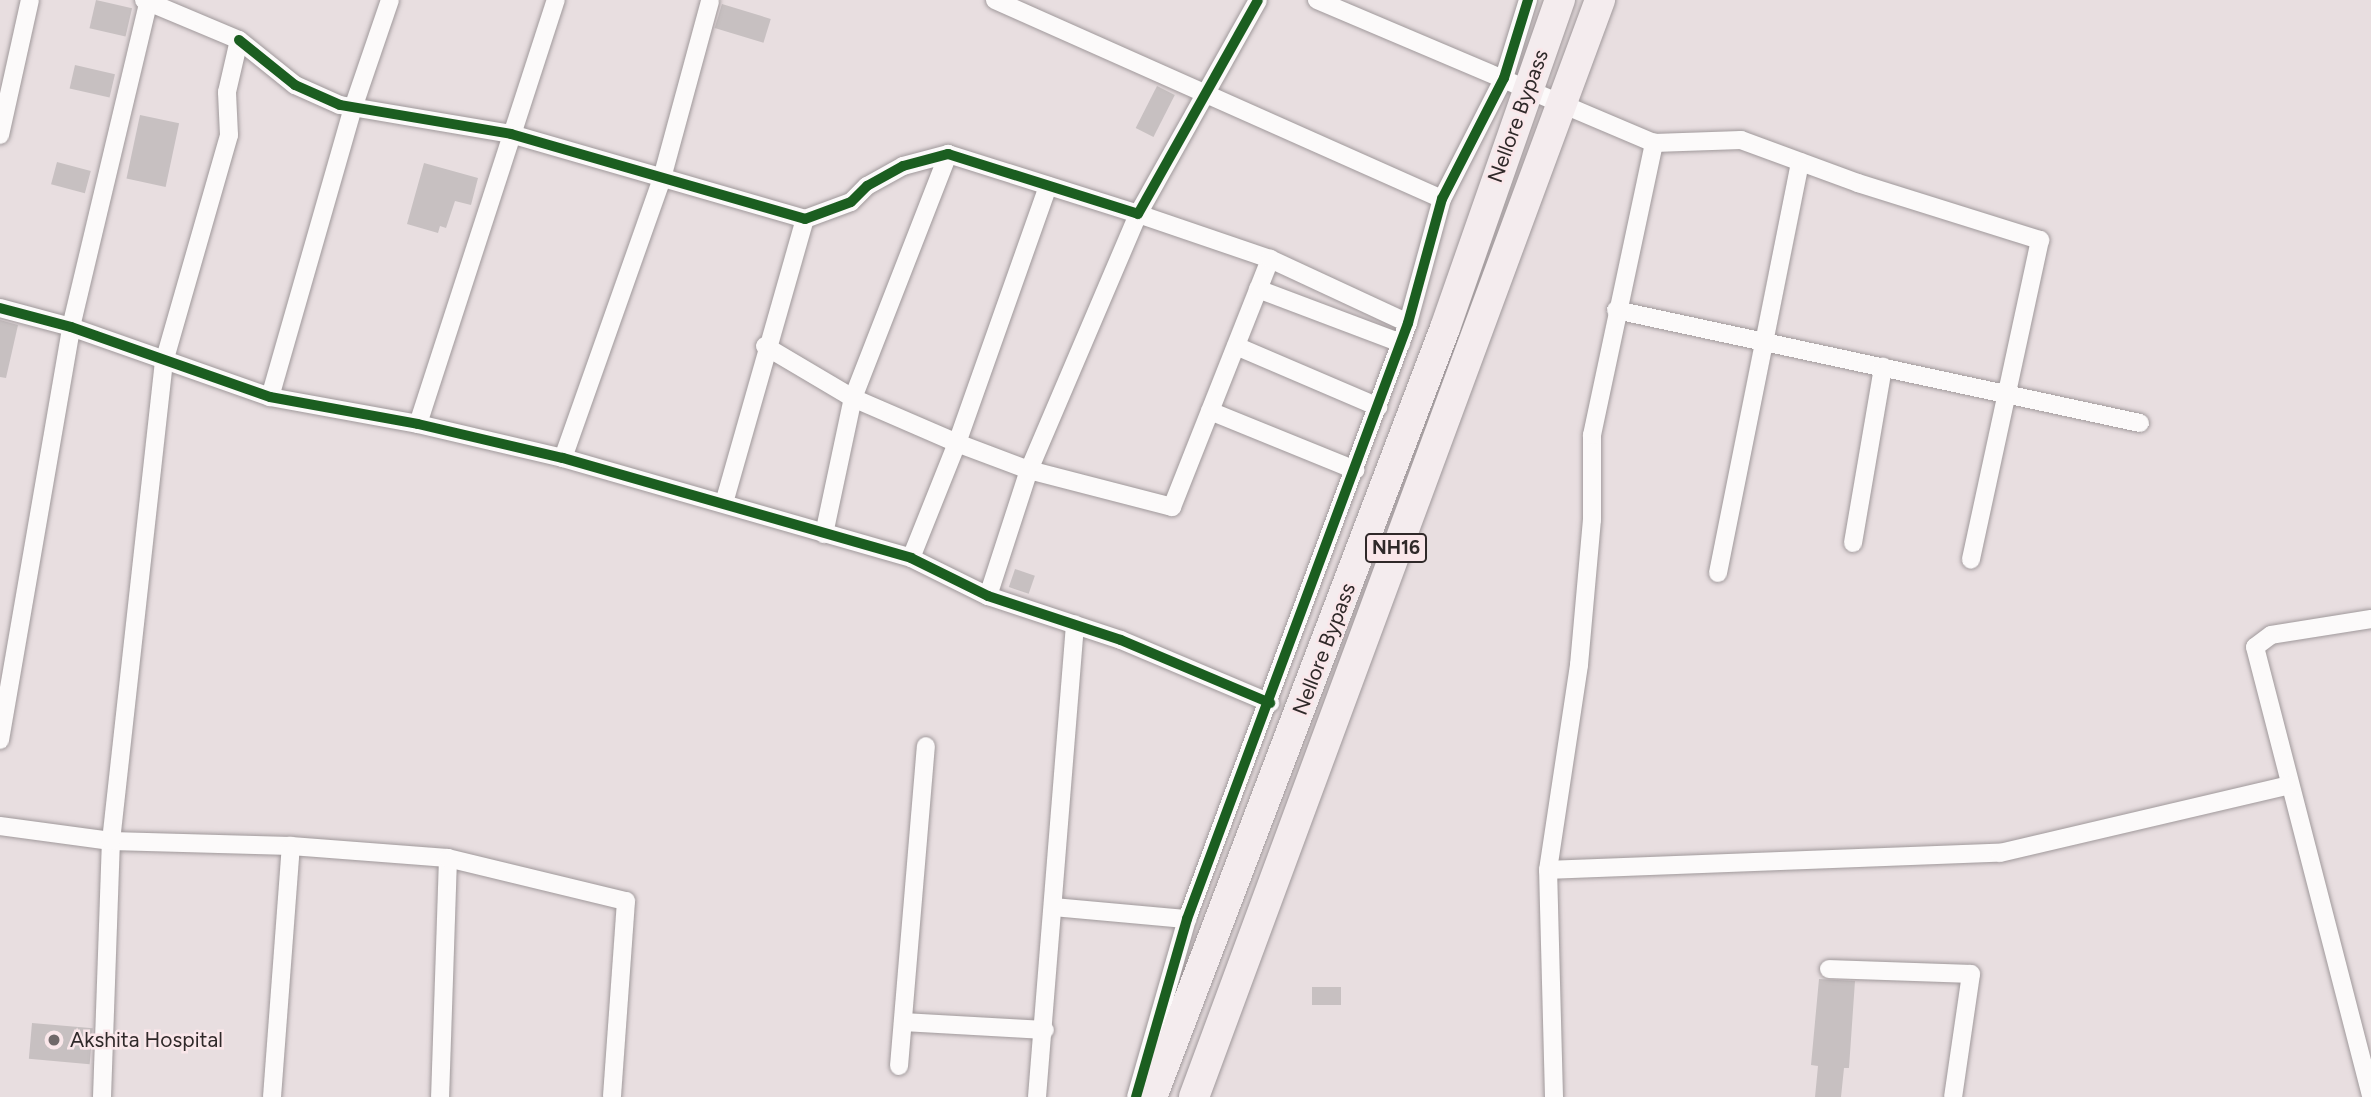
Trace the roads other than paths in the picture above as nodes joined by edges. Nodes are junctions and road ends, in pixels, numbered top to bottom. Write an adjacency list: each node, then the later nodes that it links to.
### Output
1 (30, 0): 20 (street)
2 (147, 0): 14 (street); 34 (street)
3 (390, 0): 18 (street)
4 (556, 0): 19 (street)
5 (995, 0): 16 (street)
6 (1258, 0): 16 (street)
7 (1317, 0): 13 (street)
8 (1363, 0): 13 (street)
9 (1528, 0): 15 (street)
10 (1560, 0): 15 (highway, Nellore Bypass / NH16)
11 (1600, 0): 17 (highway, Nellore Bypass / NH16)
12 (710, 1): 24 (street)
13 (1359, 18): 15 (street)
14 (239, 40): 18 (street); 39 (street)
15 (1516, 83): 17 (street); 26 (street); 83 (highway, Nellore Bypass / NH16)
16 (1209, 94): 26 (street); 27 (street)
17 (1562, 104): 21 (street); 84 (highway, Nellore Bypass / NH16)
18 (353, 108): 19 (street); 42 (street)
19 (512, 134): 24 (street); 47 (street)
20 (0, 135)
21 (1654, 143): 23 (street); 32 (street)
22 (948, 154): 25 (street); 28 (street); 43 (street)
23 (1800, 162): 35 (street); 41 (street)
24 (662, 178): 28 (street); 49 (street)
25 (1048, 186): 27 (street); 48 (street)
26 (1442, 199): 33 (street)
27 (1138, 214): 29 (street); 50 (street)
28 (805, 219): 37 (street)
29 (1270, 259): 30 (street); 33 (street)
30 (1258, 289): 36 (street); 38 (street)
31 (0, 308): 34 (street)
32 (1616, 310): 35 (street); 69 (street)
33 (1408, 323): 36 (street)
34 (71, 327): 39 (street); 62 (street)
35 (1762, 341): 40 (street); 57 (street)
36 (1401, 343): 44 (street)
37 (765, 346): 43 (street); 52 (street)
38 (1236, 346): 44 (street); 45 (street)
39 (164, 362): 42 (street); 66 (street)
40 (1883, 367): 41 (street); 54 (street)
41 (2007, 394): 46 (street); 56 (street)
42 (270, 397): 47 (street)
43 (853, 398): 48 (street); 53 (street)
44 (1378, 407): 51 (street)
45 (1210, 411): 50 (street); 51 (street)
46 (2140, 423)
47 (418, 424): 49 (street)
48 (957, 443): 50 (street); 55 (street)
49 (563, 458): 52 (street)
50 (1029, 470): 58 (street)
51 (1355, 470): 61 (street)
52 (724, 503): 53 (street)
53 (824, 534): 55 (street)
54 (1853, 543)
55 (911, 558): 58 (street)
56 (1971, 560)
57 (1718, 573)
58 (988, 596): 60 (street)
59 (2371, 619): 64 (street)
60 (1075, 625): 61 (street); 70 (street)
61 (1270, 703): 71 (street)
62 (0, 740)
63 (926, 746): 73 (street)
64 (2289, 785): 69 (street); 76 (street)
65 (0, 826): 66 (street)
66 (111, 841): 67 (street); 77 (street)
67 (291, 846): 68 (street); 78 (street)
68 (448, 858): 79 (street); 80 (street)
69 (1548, 870): 85 (street)
70 (1055, 907): 71 (street); 74 (street)
71 (1187, 919): 82 (street)
72 (1829, 969): 86 (street)
73 (903, 1022): 74 (street); 75 (street)
74 (1045, 1030): 81 (street)
75 (900, 1066)
76 (2371, 1094)
77 (102, 1097)
78 (272, 1097)
79 (440, 1097)
80 (612, 1097)
81 (1037, 1097)
82 (1136, 1097)
83 (1152, 1097)
84 (1194, 1097)
85 (1554, 1097)
86 (1954, 1097)

